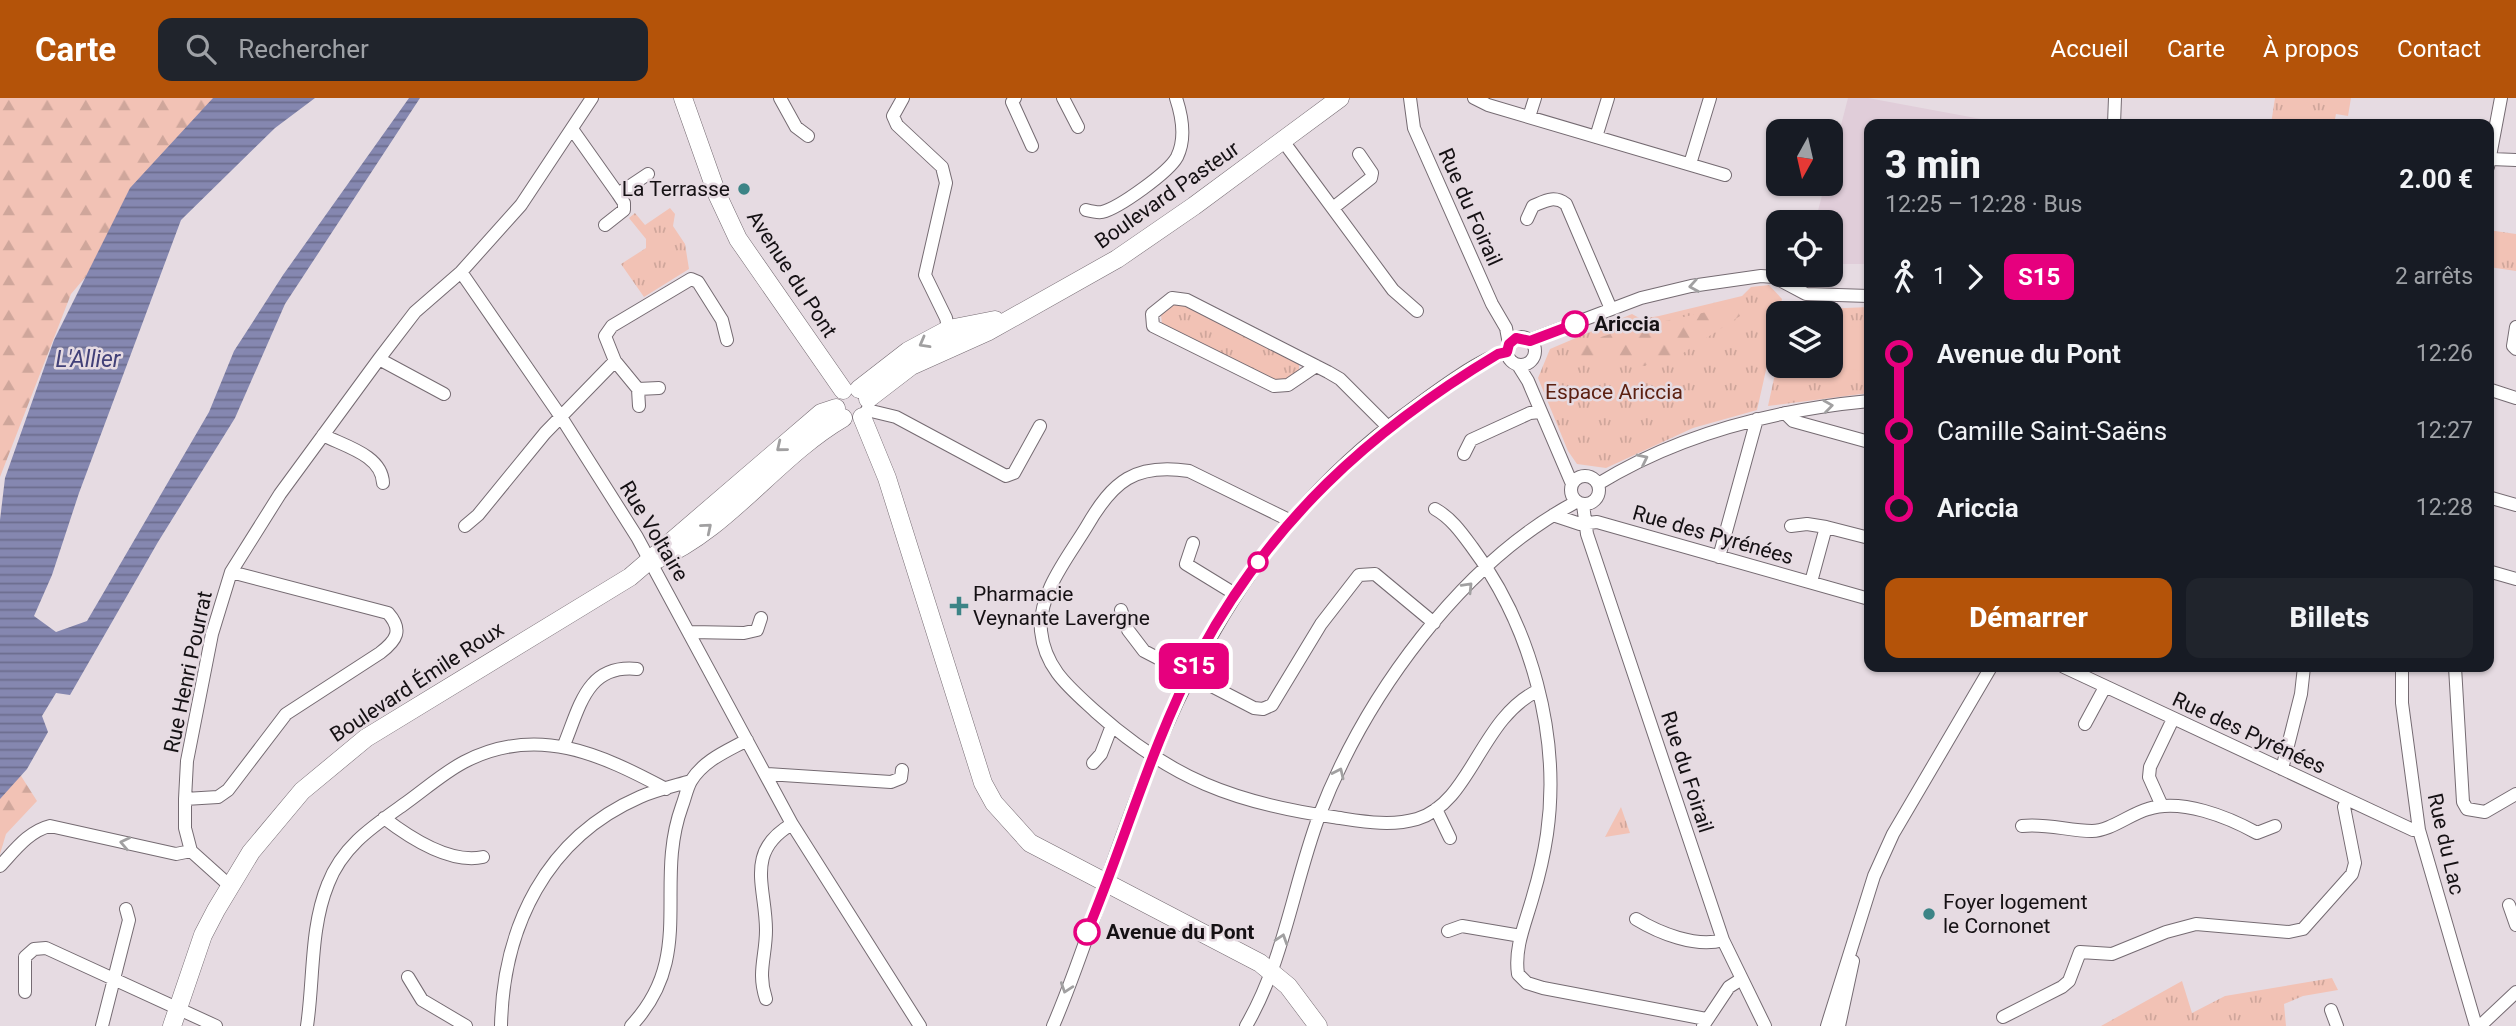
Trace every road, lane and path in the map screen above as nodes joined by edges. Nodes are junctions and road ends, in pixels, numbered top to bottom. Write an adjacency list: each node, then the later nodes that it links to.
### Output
1 (592, 98): 19 (street, Rue Henri Pourrat)
2 (683, 98): 56 (main road, Avenue du Pont)
3 (780, 98): 20 (street)
4 (904, 98): 41 (street)
5 (1015, 98): 24 (street)
6 (1063, 98): 18 (street)
7 (1340, 98): 23 (main road, Boulevard Pasteur)
8 (1410, 98): 43 (street, Rue du Foirail)
9 (1474, 98): 16 (street)
10 (1535, 98): 16 (street)
11 (1608, 98): 21 (street)
12 (1710, 98): 28 (street)
13 (2115, 98): 17 (street)
14 (2501, 98): 22 (street)
15 (1178, 99): 33 (street)
16 (1529, 117): 21 (street)
17 (2114, 119)
18 (1077, 127)
19 (572, 129): 31 (street); 36 (street, Rue Henri Pourrat)
20 (808, 136)
21 (1596, 137): 28 (street)
22 (2494, 139)
23 (1283, 141): 32 (street); 41 (main road, Boulevard Pasteur)
24 (1032, 146)
25 (1359, 154): 32 (street)
26 (2516, 160): 27 (street)
27 (2494, 163)
28 (1690, 164): 30 (street)
29 (648, 174): 31 (street)
30 (1725, 175)
31 (618, 194): 35 (street)
32 (1333, 208): 39 (street)
33 (1086, 210)
34 (1527, 219): 38 (street)
35 (605, 225)
36 (461, 272): 45 (street, Rue Henri Pourrat); 62 (street, Rue Voltaire)
37 (1864, 296): 38 (street, one-way to 38)
38 (1611, 309): 43 (street)
39 (1417, 311)
40 (2516, 327): 44 (street)
41 (950, 338): 56 (main road, Boulevard Pasteur)
42 (727, 340): 46 (street)
43 (1517, 343): 47 (street); 48 (street, Rue du Foirail); 65 (street)
44 (2516, 349)
45 (379, 359): 54 (street); 66 (street, Rue Henri Pourrat)
46 (615, 360): 52 (street); 62 (street)
47 (1532, 361): 48 (street); 50 (street)
48 (1518, 365): 50 (street)
49 (1316, 366): 49 (street); 65 (street)
50 (1528, 381): 59 (street)
51 (659, 388): 52 (street)
52 (638, 389): 58 (street)
53 (2494, 391): 55 (street)
54 (444, 394)
55 (2516, 398)
56 (860, 401): 60 (main road); 60 (main road); 64 (street); 133 (main road, Avenue du Pont)
57 (1864, 402): 61 (street, one-way to 57)
58 (639, 406)
59 (1540, 412): 68 (street); 69 (street)
60 (839, 413): 85 (main road, Boulevard Émile Roux)
61 (1785, 413): 63 (street); 67 (street)
62 (561, 417): 79 (street); 85 (street, Rue Voltaire)
63 (1757, 419): 71 (street, one-way to 63); 84 (street)
64 (1040, 426)
65 (1388, 427): 77 (street)
66 (323, 435): 70 (street); 87 (street, Rue Henri Pourrat)
67 (1864, 441)
68 (1464, 454)
69 (1577, 480): 71 (street); 73 (street)
70 (383, 483)
71 (1598, 484): 73 (street)
72 (2494, 499): 74 (street)
73 (1585, 503): 76 (street); 78 (street, Rue du Foirail)
74 (2516, 505)
75 (1435, 509): 86 (street)
76 (1553, 515): 78 (street, Rue des Pyrénées); 86 (street)
77 (1291, 521): 91 (street); 108 (street)
78 (1587, 524): 84 (street, Rue des Pyrénées); 142 (street, Rue du Foirail)
79 (465, 526)
80 (1791, 526): 81 (street)
81 (1826, 527): 82 (street); 90 (street)
82 (1864, 537)
83 (1193, 543): 91 (street)
84 (1719, 557): 90 (street, Rue des Pyrénées)
85 (649, 562): 96 (street, Rue Voltaire); 134 (main road, Boulevard Émile Roux)
86 (1487, 567): 95 (street, one-way to 86); 105 (street)
87 (231, 572): 119 (street, Rue Henri Pourrat); 119 (street)
88 (2494, 573): 89 (street)
89 (2516, 579)
90 (1811, 582): 92 (street, Rue des Pyrénées)
91 (1235, 594): 103 (street)
92 (1864, 598)
93 (1121, 610): 103 (street)
94 (761, 618): 96 (street)
95 (1434, 623): 103 (street); 123 (street, one-way to 95)
96 (691, 632): 109 (street, Rue Voltaire)
97 (637, 669): 110 (street)
98 (1988, 672): 138 (street)
99 (2074, 672): 104 (street, Rue des Pyrénées)
100 (2303, 672): 113 (street)
101 (2402, 672): 128 (street, Rue du Lac)
102 (2455, 672): 118 (street)
103 (1189, 675): 111 (street)
104 (2105, 687): 106 (street, Rue des Pyrénées); 107 (street)
105 (1537, 691): 122 (street); 141 (street)
106 (2173, 719): 113 (street, Rue des Pyrénées); 121 (street)
107 (2085, 724)
108 (1111, 728): 111 (street); 112 (street)
109 (747, 740): 115 (street, Rue Voltaire); 116 (street)
110 (564, 745): 117 (street); 124 (street)
111 (1153, 758): 123 (street); 133 (street)
112 (1093, 763)
113 (2282, 769): 120 (street, Rue des Pyrénées)
114 (902, 770): 115 (street)
115 (767, 774): 125 (street, Rue Voltaire)
116 (691, 781): 117 (street); 160 (street)
117 (666, 789): 159 (street)
118 (2516, 794)
119 (185, 799): 130 (street, Rue Henri Pourrat)
120 (2347, 801): 128 (street, Rue des Pyrénées); 152 (street)
121 (2162, 806): 126 (street); 127 (street)
122 (1436, 809): 123 (street); 129 (street)
123 (1320, 816): 143 (street, one-way to 123)
124 (384, 818): 131 (street); 157 (street)
125 (792, 824): 149 (street); 161 (street, Rue Voltaire)
126 (2022, 826)
127 (2274, 827)
128 (2419, 830): 169 (street, Rue du Lac)
129 (1450, 838)
130 (191, 851): 132 (street, one-way to 132); 134 (street)
131 (483, 857)
132 (0, 866)
133 (1106, 883): 143 (main road, Avenue du Pont); 162 (street, one-way to 162)
134 (230, 886): 150 (main road, Boulevard Émile Roux)
135 (2509, 905): 139 (street)
136 (126, 909): 145 (street)
137 (1636, 919): 142 (street)
138 (1859, 922): 166 (street); 167 (street)
139 (2516, 925)
140 (1448, 931): 141 (street)
141 (1521, 936): 153 (street)
142 (1723, 940): 146 (street, Rue du Foirail)
143 (1272, 971): 163 (street); 164 (main road, Avenue du Pont)
144 (408, 977): 158 (street)
145 (115, 980): 147 (street); 150 (street); 154 (street)
146 (1740, 980): 153 (street); 165 (street, Rue du Foirail)
147 (25, 992)
148 (2516, 992): 169 (street)
149 (766, 999)
150 (176, 1008): 155 (main road, Boulevard Émile Roux); 156 (street)
151 (2331, 1010): 168 (street)
152 (2003, 1017)
153 (1704, 1023)
154 (102, 1026)
155 (172, 1026)
156 (216, 1026)
157 (307, 1026)
158 (466, 1026)
159 (501, 1026)
160 (631, 1026)
161 (920, 1026)
162 (1053, 1026)
163 (1246, 1026)
164 (1318, 1026)
165 (1765, 1026)
166 (1827, 1026)
167 (1839, 1026)
168 (2337, 1026)
169 (2478, 1026)

